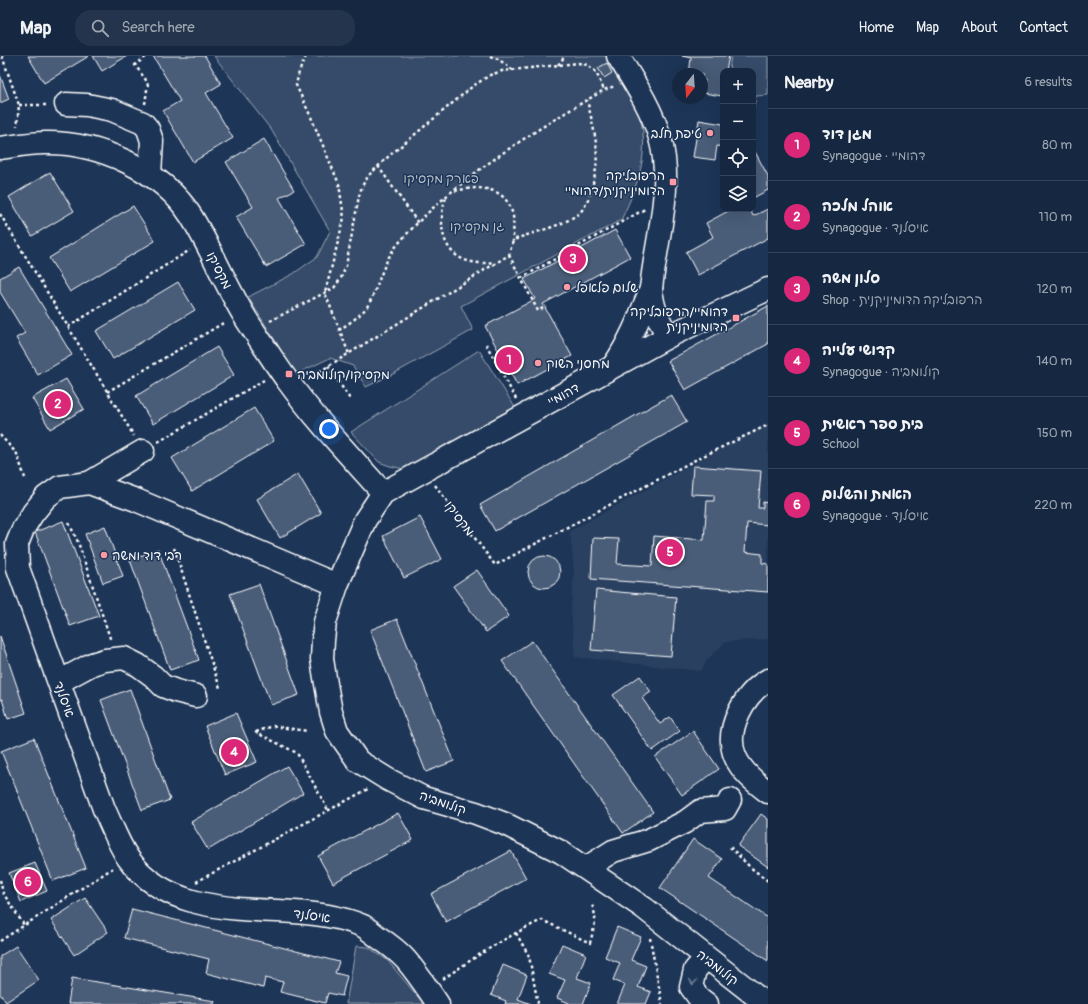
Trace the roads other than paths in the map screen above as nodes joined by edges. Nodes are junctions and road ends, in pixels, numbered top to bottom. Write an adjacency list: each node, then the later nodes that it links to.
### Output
1 (618, 56): 5 (street)
2 (66, 104): 4 (street)
3 (8, 147): 4 (street, מקסיקו)
4 (150, 174): 11 (street, מקסיקו)
5 (651, 289): 7 (street); 8 (street)
6 (768, 289): 7 (street, דהומיי)
7 (668, 336): 8 (street, דהומיי)
8 (612, 367): 11 (street, דהומיי)
9 (143, 451): 10 (street)
10 (89, 483): 12 (street, איסלנד); 13 (street, איסלנד)
11 (383, 493): 13 (street, קולומביה)
12 (9, 543): 15 (street, איסלנד)
13 (337, 585): 19 (street, קולומביה)
14 (768, 680): 17 (street)
15 (59, 682): 16 (street); 21 (street, איסלנד)
16 (196, 696)
17 (768, 792)
18 (730, 800): 19 (street)
19 (586, 868): 20 (street, קולומביה)
20 (706, 958): 22 (street, one-way to 22); 23 (street, קולומביה)
21 (438, 1004)
22 (707, 1004)
23 (766, 1004)

